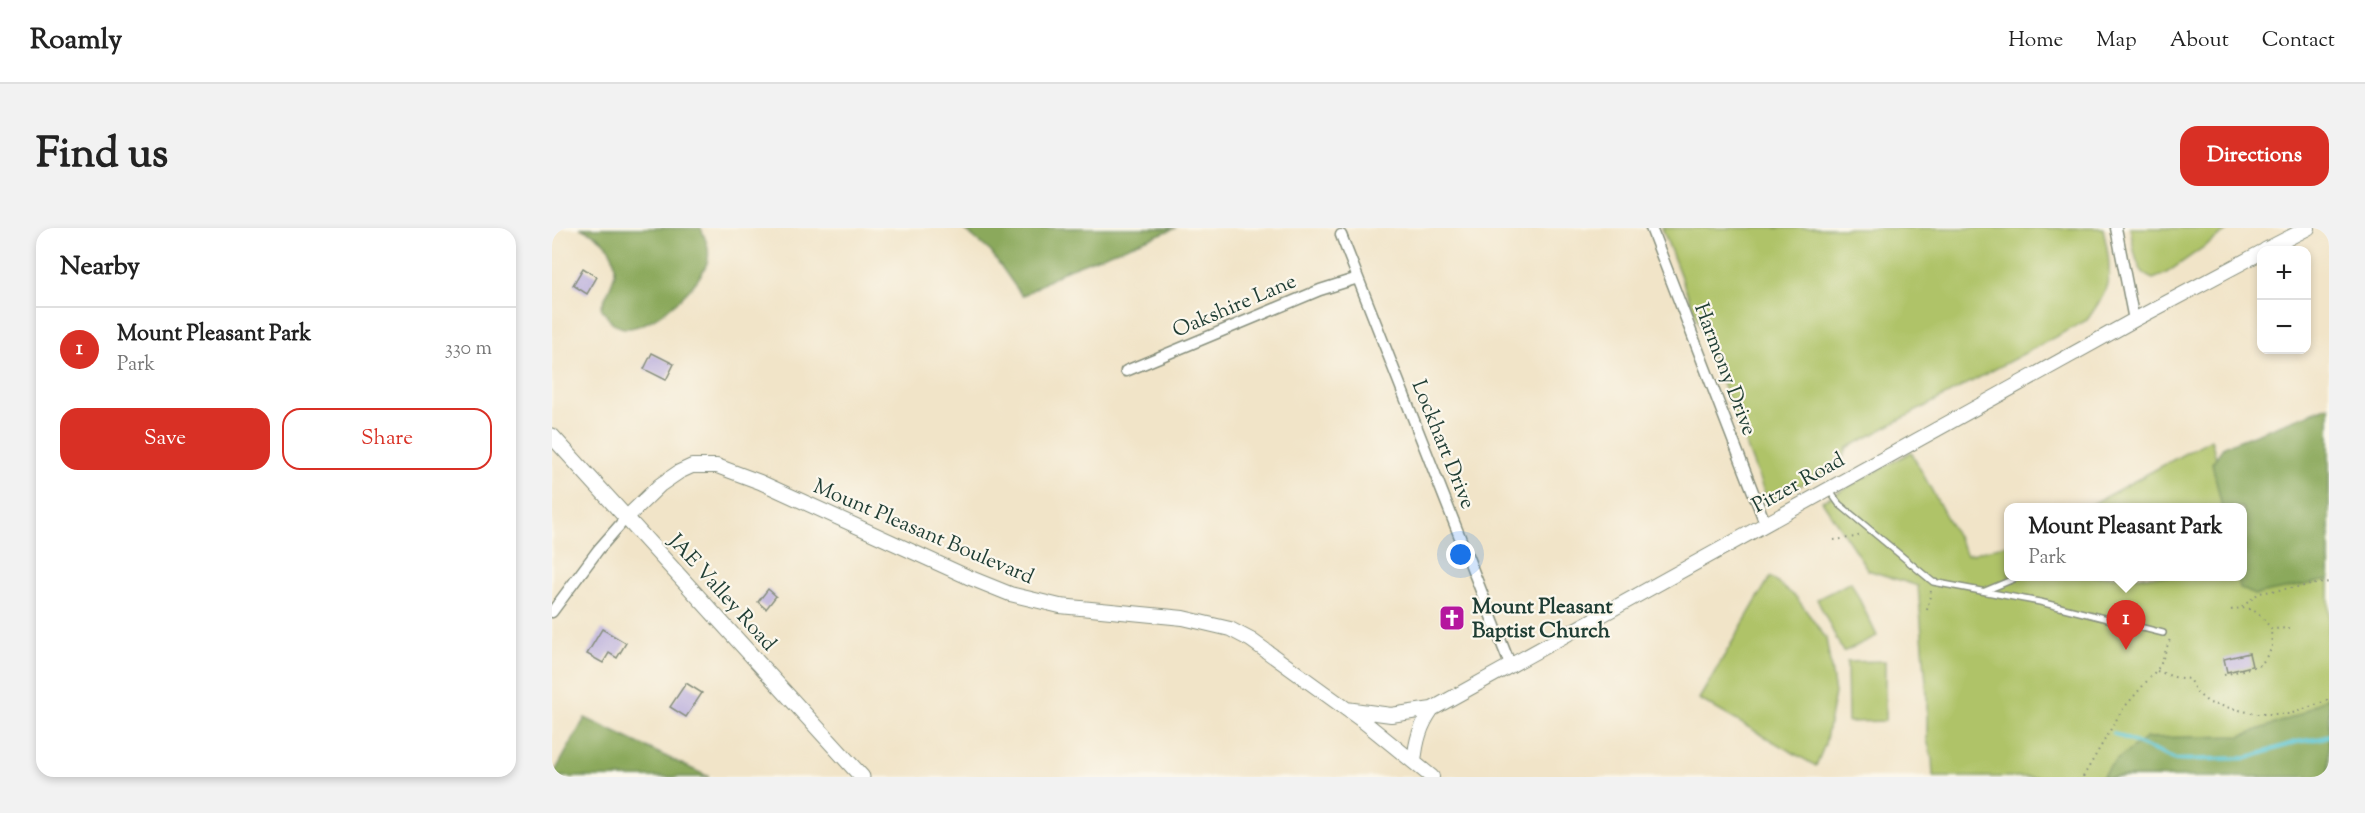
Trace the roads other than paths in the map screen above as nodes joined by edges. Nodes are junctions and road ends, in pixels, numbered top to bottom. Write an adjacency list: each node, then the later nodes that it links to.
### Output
1 (1651, 228): 13 (street, Harmony Drive)
2 (2116, 228): 8 (street)
3 (2308, 228): 5 (street, Pitzer Road)
4 (1341, 236): 7 (street, Lockhart Drive)
5 (2273, 246)
6 (2257, 254): 8 (street, Pitzer Road)
7 (1358, 278): 9 (street, Oakshire Lane); 18 (street, Lockhart Drive)
8 (2134, 320): 11 (street, Pitzer Road)
9 (1126, 371)
10 (552, 436): 12 (main road, JAE Valley Road)
11 (1828, 489): 13 (street, Pitzer Road); 15 (lane)
12 (626, 518): 16 (street); 19 (street, Mount Pleasant Boulevard); 22 (main road, JAE Valley Road)
13 (1766, 523): 18 (street, Pitzer Road)
14 (2008, 581): 15 (lane)
15 (1983, 591): 17 (lane)
16 (552, 612)
17 (2163, 633)
18 (1511, 667): 20 (street, Pitzer Road)
19 (1346, 709): 20 (street, Pitzer Road); 21 (street, Mount Pleasant Boulevard)
20 (1432, 709): 21 (street)
21 (1414, 762): 23 (street, Mount Pleasant Boulevard)
22 (862, 777)
23 (1432, 777)

